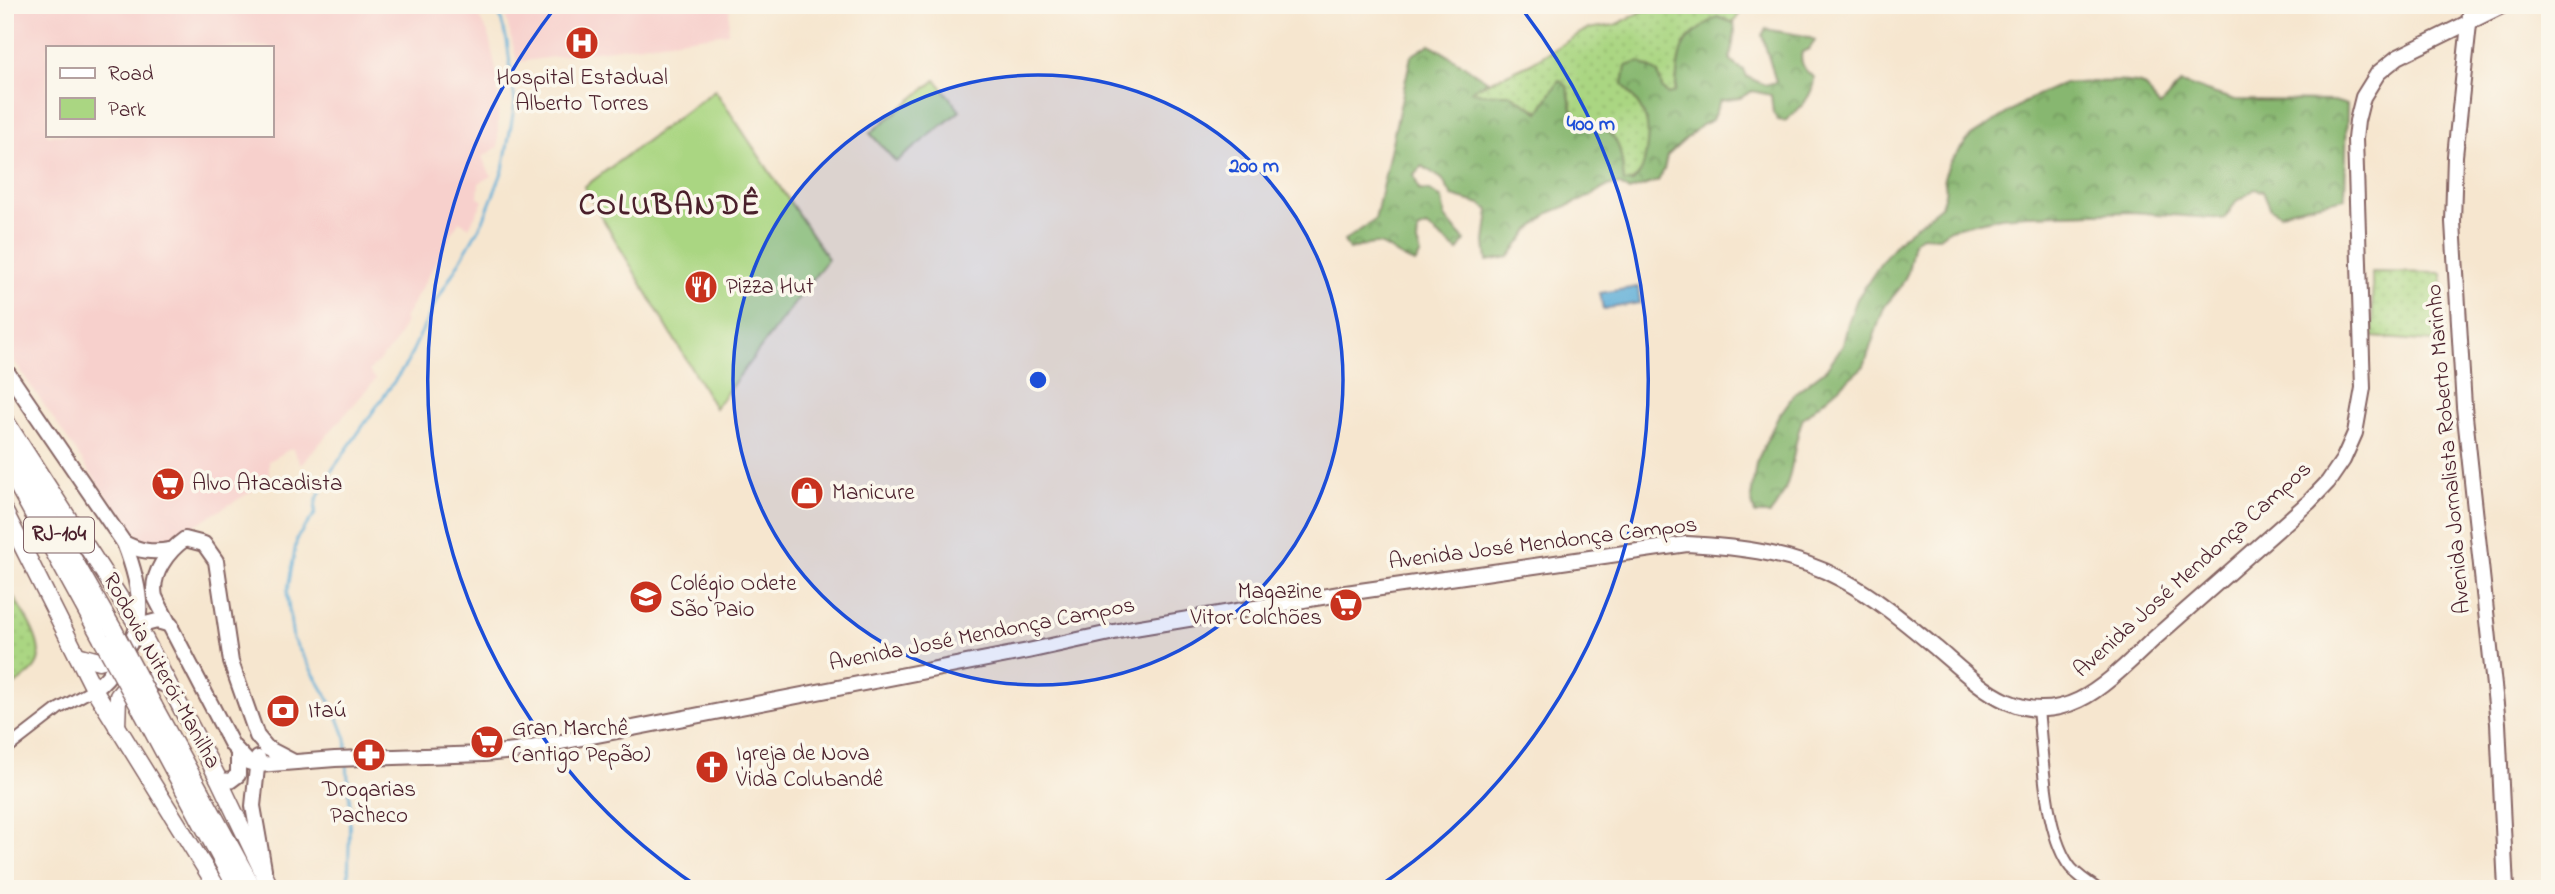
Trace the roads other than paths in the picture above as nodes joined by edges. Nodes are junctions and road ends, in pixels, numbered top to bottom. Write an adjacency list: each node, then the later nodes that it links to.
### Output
1 (2471, 5): 3 (main road, Avenida Jornalista Roberto Marinho)
2 (2504, 5): 3 (main road, Avenida José Mendonça Campos)
3 (2469, 21): 20 (main road, Avenida José Mendonça Campos); 33 (main road, Avenida Jornalista Roberto Marinho)
4 (5, 369): 9 (main road)
5 (5, 420): 12 (highway)
6 (5, 439): 13 (highway, Rodovia Niterói-Manilha / RJ-104)
7 (5, 463): 13 (highway, Rodovia Niterói-Manilha / RJ-104)
8 (5, 512): 14 (highway)
9 (124, 543): 10 (main road); 12 (main road, RJ-104)
10 (170, 550): 11 (main road); 22 (main road)
11 (171, 625): 12 (main road); 24 (main road)
12 (138, 626): 15 (main road); 18 (highway, RJ-104)
13 (108, 635): 19 (highway, Rodovia Niterói-Manilha / RJ-104, bridge)
14 (77, 655): 15 (highway); 17 (highway)
15 (122, 655): 17 (main road)
16 (132, 679): 17 (main road); 18 (main road); 21 (highway)
17 (100, 685): 21 (highway); 23 (street)
18 (170, 687): 27 (highway, RJ-104)
19 (148, 709): 30 (highway, Rodovia Niterói-Manilha / RJ-104); 31 (highway, Rodovia Niterói-Manilha / RJ-104)
20 (2038, 710): 25 (main road, Avenida José Mendonça Campos); 32 (street)
21 (117, 727): 29 (highway)
22 (257, 736): 24 (main road); 25 (main road); 26 (main road)
23 (5, 750)
24 (238, 754): 26 (main road); 27 (main road)
25 (292, 761): 26 (main road, Avenida José Mendonça Campos)
26 (258, 765): 28 (main road)
27 (219, 780): 28 (highway)
28 (268, 881)
29 (218, 889)
30 (237, 889)
31 (254, 889)
32 (2097, 889)
33 (2506, 889)

